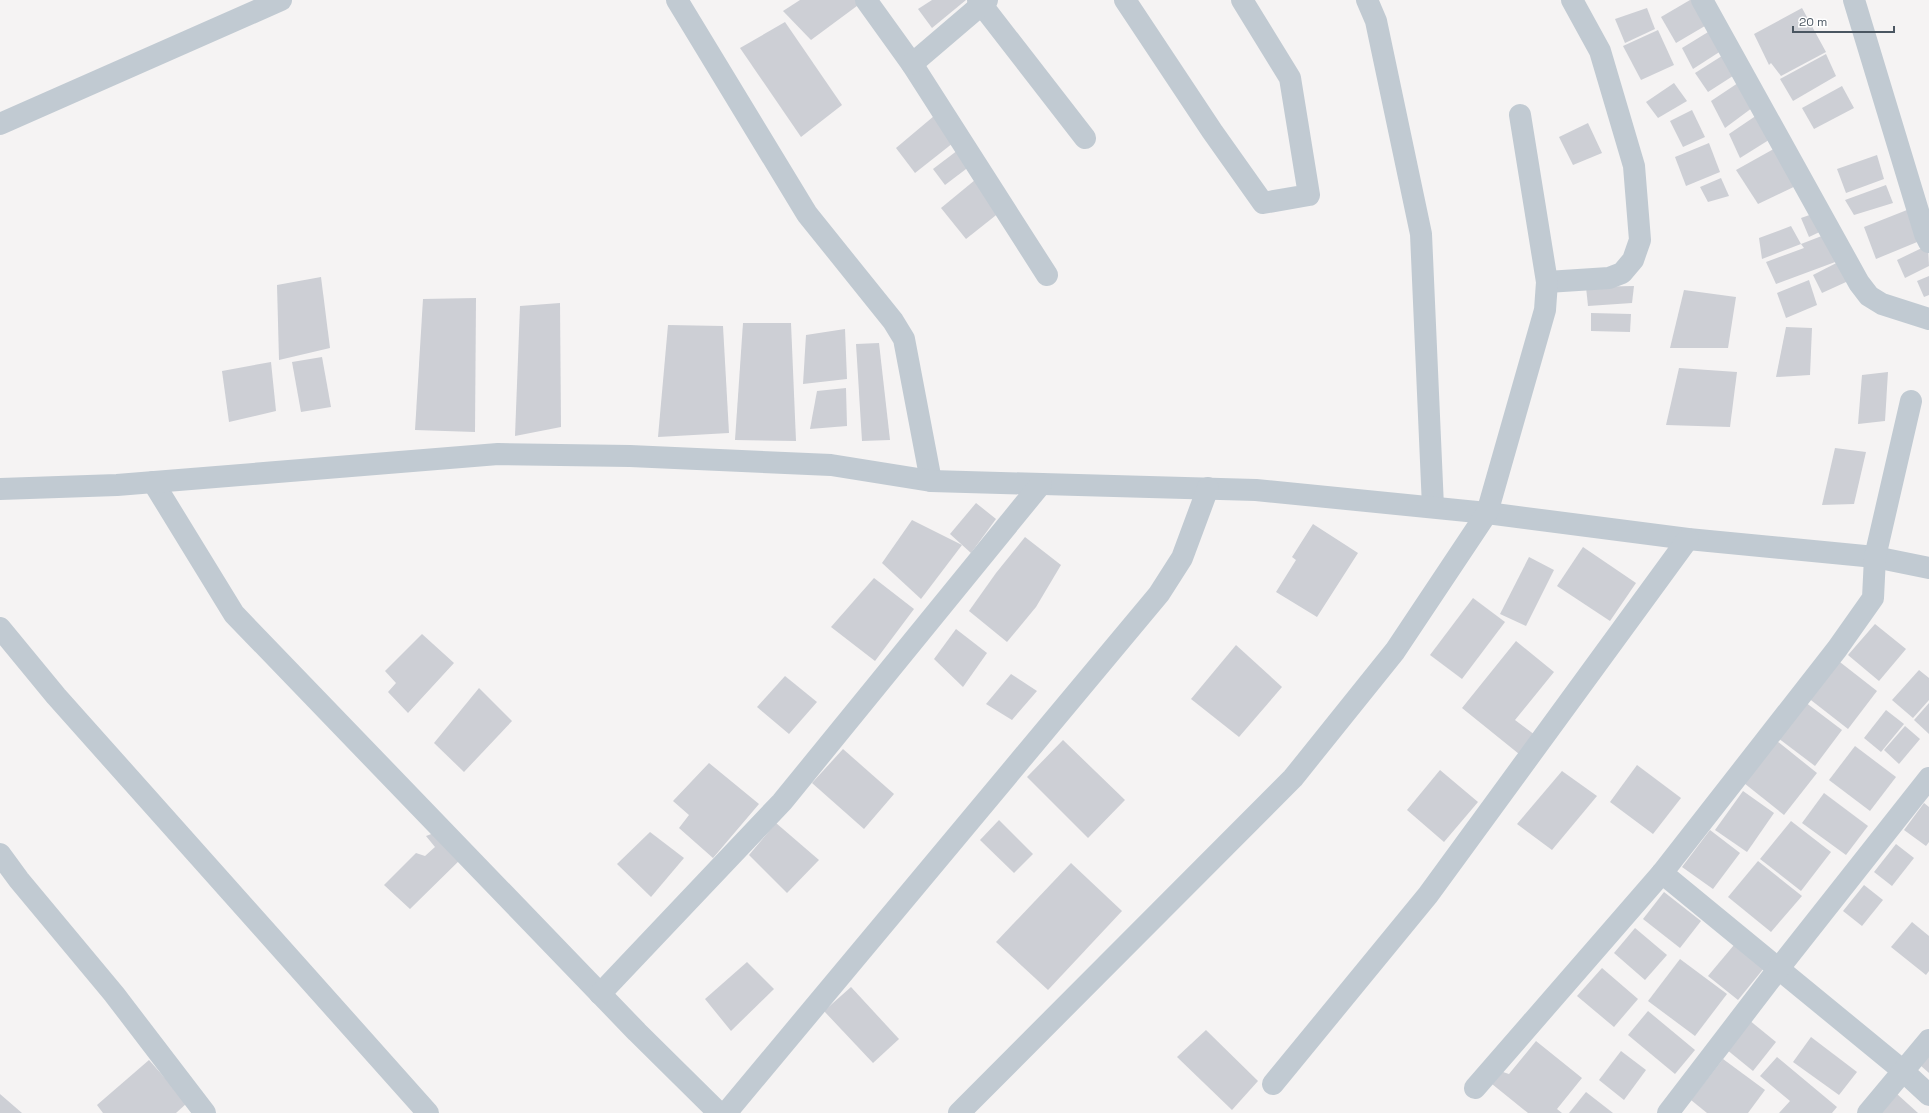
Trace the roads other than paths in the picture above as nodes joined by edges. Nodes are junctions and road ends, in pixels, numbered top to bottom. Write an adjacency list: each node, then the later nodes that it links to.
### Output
1 (281, 0): 13 (street)
2 (677, 0): 20 (street)
3 (866, 0): 11 (street)
4 (1125, 0): 5 (street)
5 (1242, 0)
6 (1367, 0): 25 (street)
7 (1572, 0): 17 (street)
8 (1702, 0): 18 (street)
9 (1854, 0): 15 (street)
10 (982, 2): 11 (street); 14 (street)
11 (912, 64): 16 (street)
12 (1520, 115): 17 (street)
13 (0, 124)
14 (1085, 138)
15 (1929, 242)
16 (1047, 275)
17 (1547, 282): 26 (street)
18 (1929, 319)
19 (1912, 401): 28 (street)
20 (931, 481): 21 (street); 22 (street)
21 (153, 482): 24 (street); 35 (street)
22 (1041, 484): 23 (street); 35 (street)
23 (1208, 488): 25 (street); 44 (street)
24 (0, 489)
25 (1433, 508): 26 (street)
26 (1487, 514): 27 (street); 45 (street)
27 (1688, 539): 28 (street); 38 (street)
28 (1875, 557): 29 (street); 33 (street)
29 (1929, 568)
30 (0, 628): 42 (street)
31 (1929, 778): 34 (street)
32 (0, 854): 41 (street)
33 (1662, 873): 34 (street); 39 (street)
34 (1779, 968): 37 (street); 46 (street)
35 (600, 994): 43 (street)
36 (1929, 1040): 37 (street)
37 (1902, 1070): 40 (street); 47 (street)
38 (1273, 1084)
39 (1475, 1088)
40 (1929, 1095)
41 (205, 1113)
42 (428, 1113)
43 (720, 1113)
44 (726, 1113)
45 (959, 1113)
46 (1668, 1113)
47 (1868, 1113)

